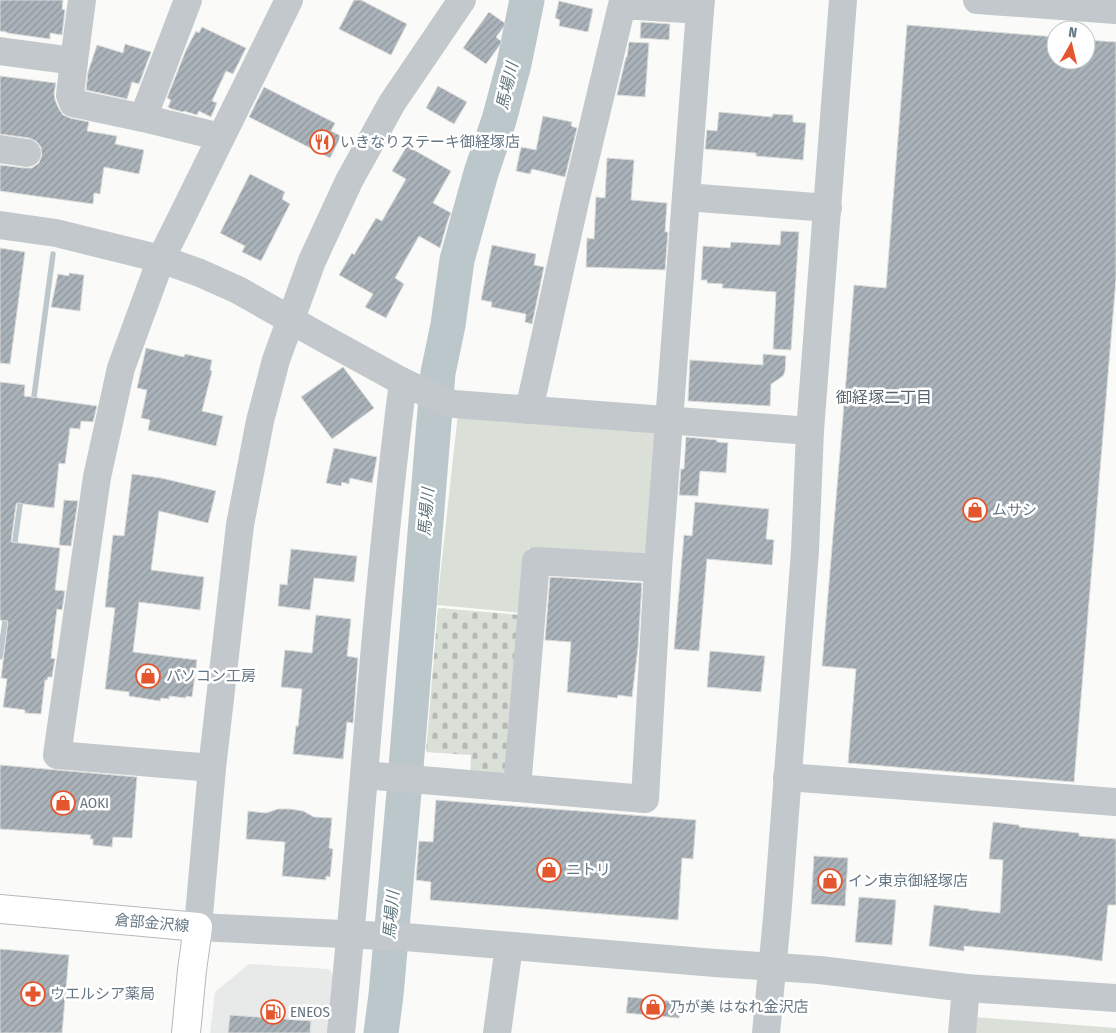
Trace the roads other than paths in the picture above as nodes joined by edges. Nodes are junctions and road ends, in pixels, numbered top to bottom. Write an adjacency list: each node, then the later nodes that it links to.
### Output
1 (82, 0): 11 (street)
2 (188, 0): 12 (street)
3 (289, 0): 13 (street)
4 (462, 0): 20 (street)
5 (843, 0): 17 (street)
6 (977, 0): 7 (street)
7 (1066, 3): 9 (street)
8 (700, 5): 16 (street); 22 (street)
9 (1116, 10)
10 (0, 50): 11 (street)
11 (74, 61): 12 (street)
12 (142, 118): 13 (street)
13 (221, 137): 19 (street)
14 (0, 149): 15 (street)
15 (27, 152)
16 (686, 197): 17 (street); 23 (street)
17 (828, 208): 24 (street)
18 (0, 225): 19 (street)
19 (161, 259): 20 (street); 26 (street)
20 (290, 320): 21 (street); 26 (street)
21 (425, 392): 22 (street); 27 (street)
22 (529, 410): 23 (street)
23 (669, 420): 24 (street); 25 (street)
24 (810, 431): 28 (street)
25 (658, 568): 29 (street); 29 (street)
26 (212, 768): 32 (street)
27 (373, 776): 29 (street); 33 (street)
28 (787, 777): 30 (street); 35 (street)
29 (517, 788)
30 (1116, 802)
31 (0, 909): 32 (main road, 倉部金沢線)
32 (198, 927): 33 (street); 38 (main road, 倉部金沢線)
33 (351, 934): 34 (street); 39 (street)
34 (508, 946): 35 (street); 40 (street)
35 (772, 966): 36 (street); 41 (street)
36 (966, 988): 37 (street); 42 (street)
37 (1116, 998)
38 (186, 1033)
39 (342, 1033)
40 (497, 1033)
41 (766, 1033)
42 (962, 1033)

